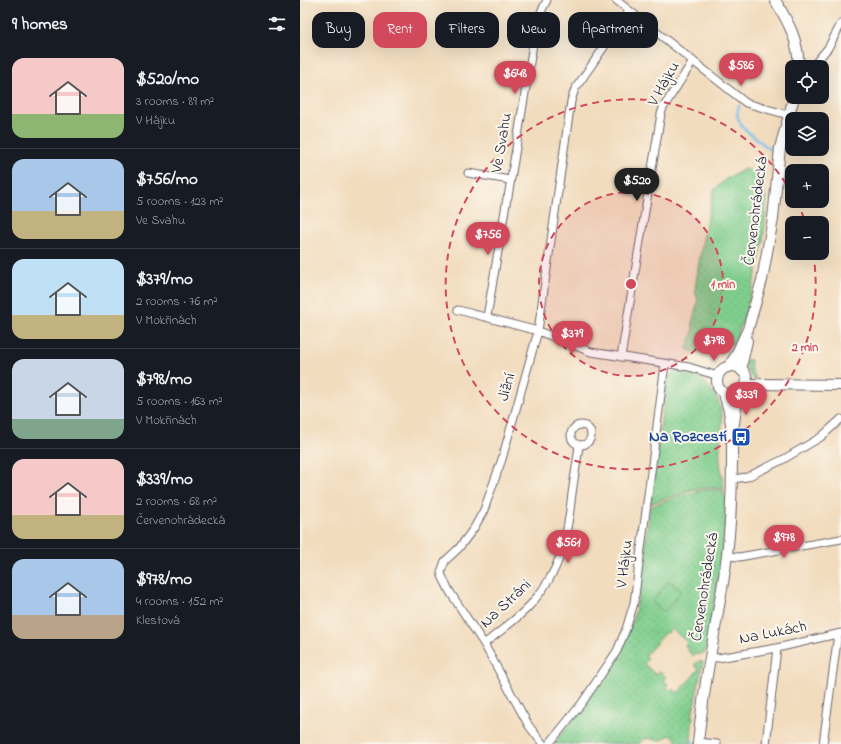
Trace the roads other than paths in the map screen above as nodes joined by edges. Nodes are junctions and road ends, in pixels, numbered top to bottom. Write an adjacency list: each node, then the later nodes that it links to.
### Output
1 (547, 0): 12 (street, Ve Svahu)
2 (616, 0): 4 (street)
3 (775, 0): 6 (street)
4 (629, 11): 8 (street); 16 (street, Jižní)
5 (841, 24): 7 (street)
6 (799, 60)
7 (818, 60)
8 (693, 61): 9 (street); 17 (street, V Hájku)
9 (785, 115)
10 (785, 128): 15 (street, Červenohrádecká)
11 (468, 174): 12 (street)
12 (510, 180): 14 (street, Ve Svahu)
13 (458, 310): 14 (street)
14 (487, 317): 16 (street)
15 (748, 329): 19 (street, Červenohrádecká); 20 (street, Červenohrádecká)
16 (538, 331): 17 (street); 33 (street, Jižní)
17 (620, 358): 18 (street)
18 (665, 364): 21 (street); 38 (street, V Hájku)
19 (728, 367): 20 (street); 21 (street)
20 (742, 371): 22 (street)
21 (718, 376): 24 (street)
22 (746, 384): 23 (street); 25 (street)
23 (841, 385)
24 (723, 393): 25 (street); 27 (street, Červenohrádecká)
25 (740, 393): 27 (street, Červenohrádecká)
26 (841, 419): 29 (street)
27 (732, 434): 29 (street, Červenohrádecká)
28 (579, 445): 33 (street, Na Stráni)
29 (732, 479): 31 (street, Červenohrádecká)
30 (841, 539): 31 (street)
31 (727, 556): 35 (street, Červenohrádecká)
32 (839, 634): 34 (street, Na Lukách); 41 (street)
33 (484, 644): 37 (street, Jižní)
34 (777, 648): 35 (street, Na Lukách); 40 (street)
35 (709, 657): 36 (street, Červenohrádecká)
36 (698, 743): 39 (street)
37 (543, 744)
38 (549, 744)
39 (717, 744)
40 (766, 744)
41 (823, 744)

